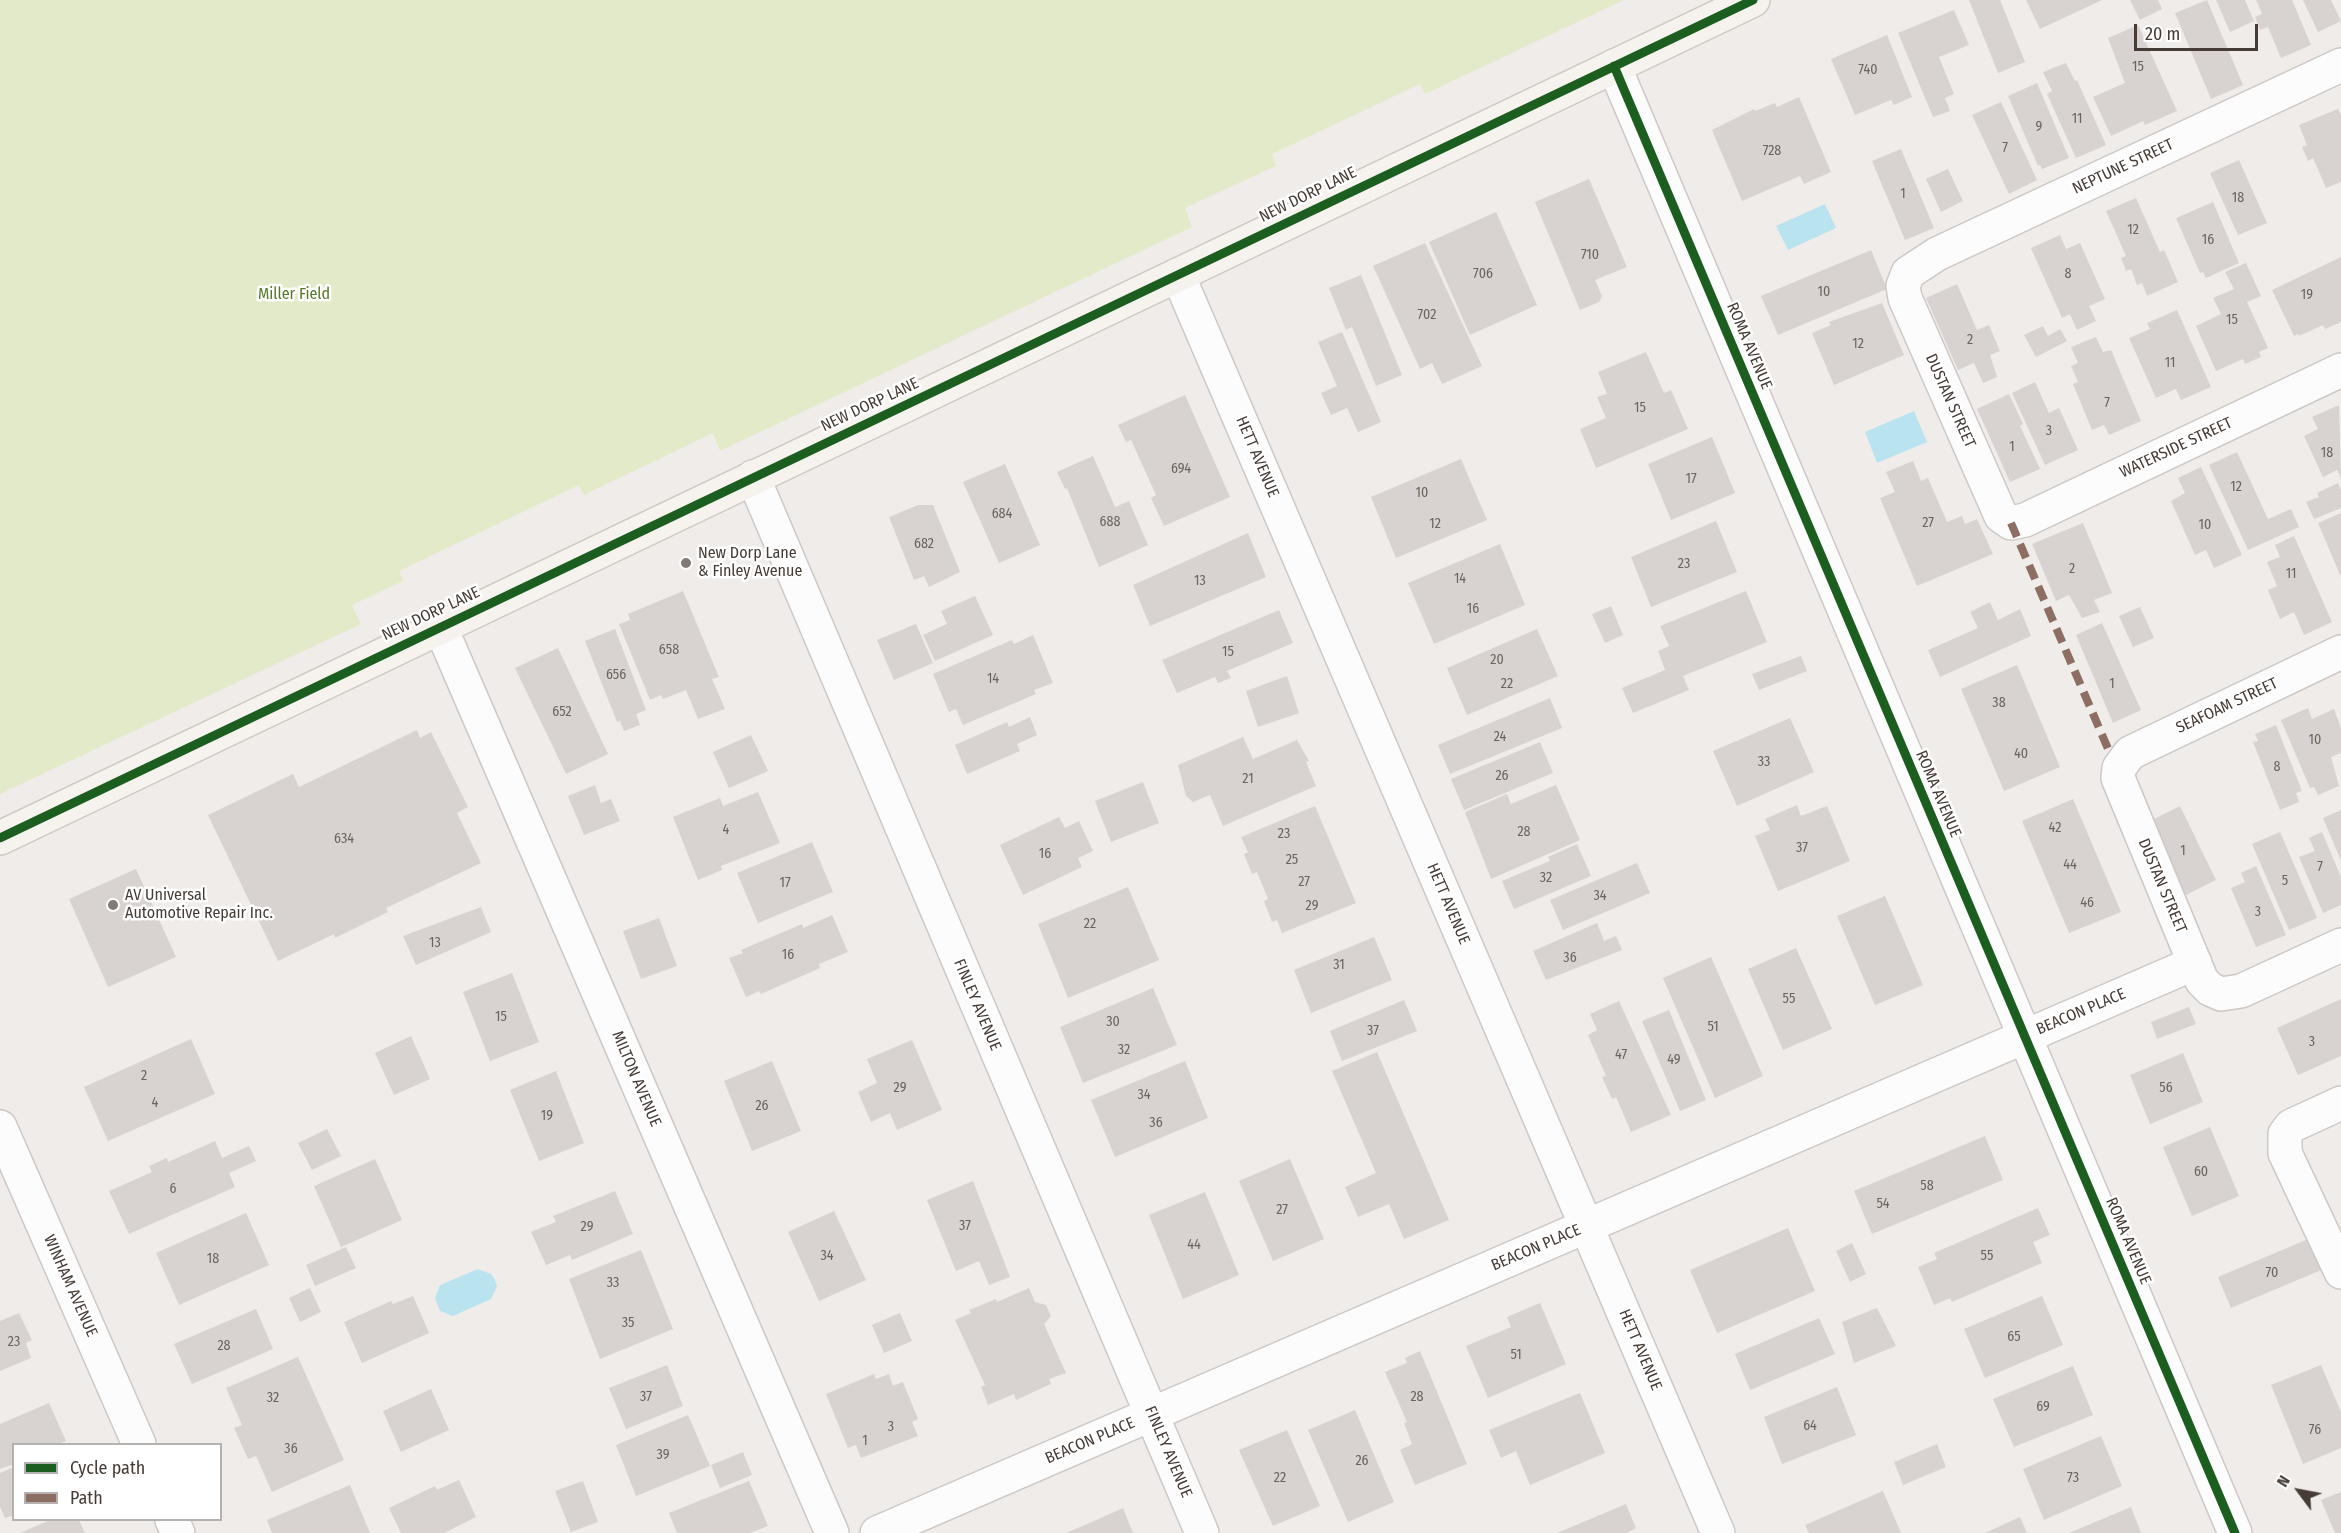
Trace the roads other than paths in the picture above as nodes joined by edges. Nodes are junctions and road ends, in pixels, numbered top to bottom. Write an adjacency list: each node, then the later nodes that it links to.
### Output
1 (1753, 0): 3 (street, NEW DORP LANE)
2 (2341, 65): 4 (street, NEPTUNE STREET)
3 (1614, 66): 5 (street, NEW DORP LANE); 15 (street, ROMA AVENUE)
4 (1908, 273): 8 (street, DUSTAN STREET)
5 (1178, 274): 7 (street, NEW DORP LANE); 18 (street, HETT AVENUE)
6 (2341, 370): 8 (street, WATERSIDE STREET)
7 (753, 477): 9 (street, NEW DORP LANE); 20 (street, FINLEY AVENUE)
8 (2011, 523)
9 (440, 626): 12 (street, NEW DORP LANE); 22 (street, MILTON AVENUE)
10 (2341, 652): 11 (street, SEAFOAM STREET)
11 (2119, 768): 14 (street, DUSTAN STREET)
12 (0, 838)
13 (2341, 945): 14 (street, DUSTAN STREET)
14 (2194, 963): 15 (street, BEACON PLACE)
15 (2025, 1037): 18 (street, BEACON PLACE); 26 (street, ROMA AVENUE)
16 (2341, 1103): 19 (street)
17 (0, 1127): 21 (street, WINHAM AVENUE)
18 (1587, 1226): 20 (street, BEACON PLACE); 25 (street, HETT AVENUE)
19 (2341, 1272)
20 (1152, 1414): 23 (street, BEACON PLACE); 24 (street, FINLEY AVENUE)
21 (139, 1443)
22 (832, 1533)
23 (877, 1533)
24 (1202, 1533)
25 (1718, 1533)
26 (2235, 1533)

